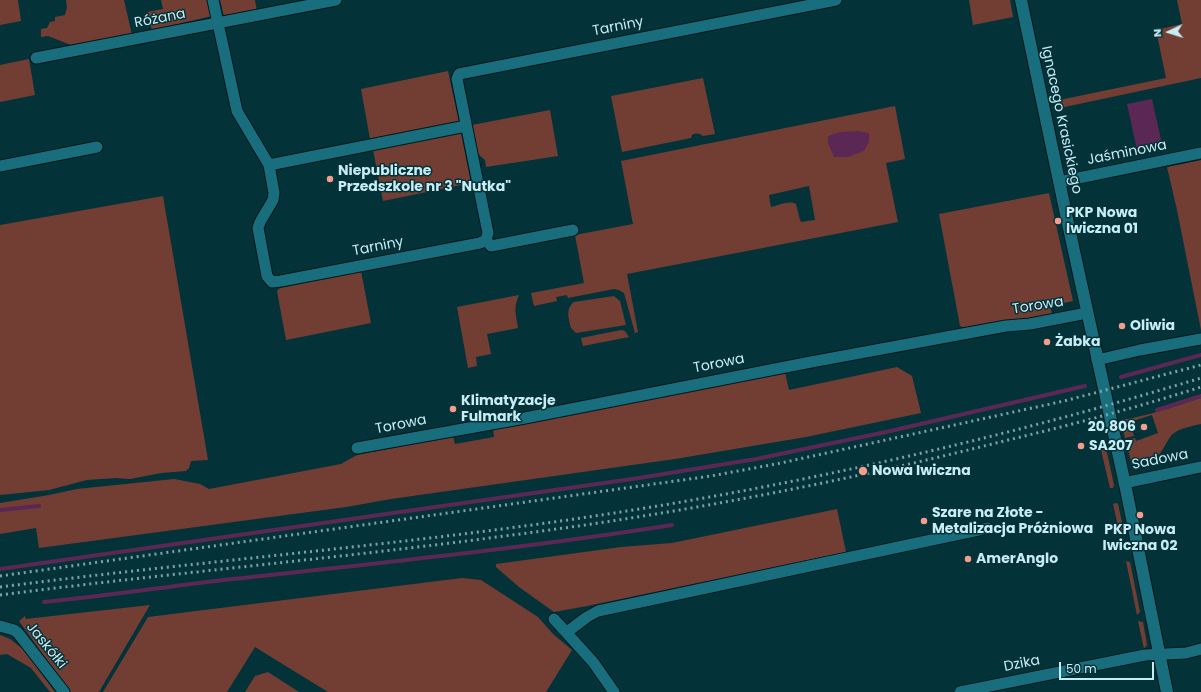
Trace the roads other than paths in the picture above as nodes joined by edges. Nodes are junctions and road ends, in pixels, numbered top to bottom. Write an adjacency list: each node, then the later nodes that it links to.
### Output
1 (213, 0): 5 (street)
2 (336, 0): 5 (street, Różana)
3 (836, 0): 7 (street, Tarniny)
4 (1021, 0): 12 (street, Ignacego Krasickiego)
5 (218, 23): 6 (street, Różana); 10 (street)
6 (36, 58)
7 (466, 126): 10 (street); 14 (street, Tarniny)
8 (97, 147): 11 (street)
9 (1201, 153): 12 (street, Jaśminowa)
10 (269, 165): 14 (street, Tarniny)
11 (0, 166)
12 (1059, 182): 15 (street, Ignacego Krasickiego)
13 (573, 230): 14 (street, Tarniny)
14 (486, 240)
15 (1087, 313): 17 (street, Ignacego Krasickiego); 18 (street, Torowa)
16 (1201, 339): 17 (street)
17 (1097, 360): 20 (street, Ignacego Krasickiego)
18 (357, 448)
19 (1201, 467): 20 (street, Sadowa)
20 (1124, 483): 26 (street, Ignacego Krasickiego)
21 (988, 528): 24 (street)
22 (554, 619): 24 (street)
23 (0, 626): 27 (street, Jaskółki)
24 (567, 632): 28 (street)
25 (1201, 649): 26 (street, Dzika)
26 (1160, 654): 29 (street, Dzika); 30 (street, Ignacego Krasickiego)
27 (64, 692)
28 (614, 692)
29 (960, 692)
30 (1168, 692)

